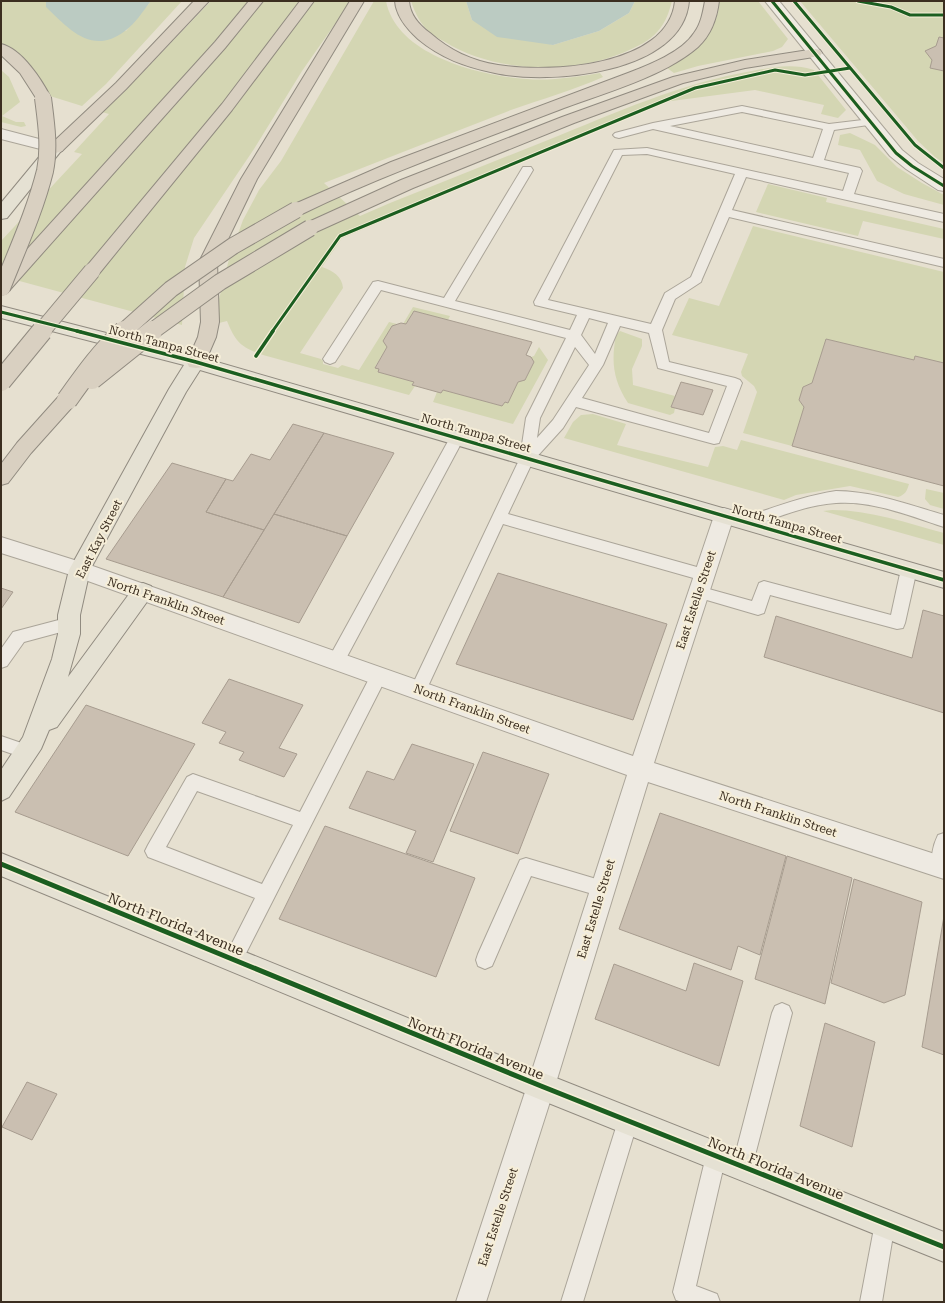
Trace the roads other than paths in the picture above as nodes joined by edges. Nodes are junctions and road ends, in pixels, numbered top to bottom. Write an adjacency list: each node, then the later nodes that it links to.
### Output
1 (202, 1): 16 (highway)
2 (256, 1): 26 (highway)
3 (308, 1): 36 (highway, bridge)
4 (356, 1): 34 (highway)
5 (402, 1): 6 (highway)
6 (682, 1)
7 (712, 1): 37 (highway, bridge)
8 (772, 1): 10 (street)
9 (1, 48): 26 (highway, bridge)
10 (815, 53): 11 (street); 37 (highway, bridge)
11 (871, 122): 13 (lane); 20 (street)
12 (653, 126): 13 (lane); 15 (lane); 17 (lane)
13 (829, 127): 17 (lane)
14 (1, 134): 16 (street)
15 (619, 136)
16 (56, 148): 23 (main road)
17 (816, 162): 21 (lane)
18 (527, 170): 27 (lane)
19 (742, 172): 21 (lane); 22 (lane); 29 (lane)
20 (944, 186)
21 (847, 196): 24 (lane)
22 (725, 212): 25 (lane); 31 (lane)
23 (1, 214)
24 (944, 218)
25 (944, 263)
26 (2, 289)
27 (447, 303): 32 (lane); 33 (lane)
28 (1, 312): 34 (main road, North Tampa Street)
29 (585, 313): 30 (lane); 32 (lane)
30 (616, 320): 31 (lane); 35 (lane)
31 (655, 330): 38 (lane)
32 (574, 336): 35 (lane); 40 (lane)
33 (330, 359)
34 (196, 362): 39 (main road, North Tampa Street); 46 (main road, East Kay Street)
35 (596, 364): 38 (lane)
36 (1, 381)
37 (67, 400): 41 (highway)
38 (573, 401): 40 (lane)
39 (457, 438): 40 (main road, North Tampa Street); 53 (lane)
40 (527, 458): 42 (lane); 43 (main road, North Tampa Street)
41 (1, 478)
42 (499, 518): 49 (lane); 55 (lane)
43 (735, 519): 44 (lane); 47 (main road, North Tampa Street); 49 (street, East Estelle Street)
44 (944, 521)
45 (1, 545): 46 (street, North Franklin Street)
46 (80, 570): 50 (street, North Franklin Street); 51 (main road, East Kay Street)
47 (909, 570): 48 (main road, North Tampa Street); 49 (lane)
48 (944, 580)
49 (701, 584): 58 (street, East Estelle Street)
50 (143, 592): 53 (street, North Franklin Street); 57 (main road)
51 (70, 624): 52 (lane); 57 (main road, East Kay Street)
52 (1, 661)
53 (336, 661): 54 (street, North Franklin Street)
54 (379, 676): 55 (street, North Franklin Street); 60 (lane)
55 (418, 690): 58 (street, North Franklin Street)
56 (1, 743): 57 (lane)
57 (30, 747): 59 (main road, East Kay Street)
58 (640, 769): 63 (street, North Franklin Street); 64 (street, East Estelle Street)
59 (1, 790)
60 (304, 821): 65 (lane); 65 (lane)
61 (944, 841): 63 (lane)
62 (1, 864): 66 (main road, North Florida Avenue)
63 (942, 867)
64 (602, 889): 67 (lane); 69 (street, East Estelle Street)
65 (266, 894): 66 (lane)
66 (233, 960): 69 (main road, North Florida Avenue)
67 (485, 960)
68 (782, 1013): 72 (lane)
69 (541, 1086): 70 (main road, North Florida Avenue); 75 (street, East Estelle Street)
70 (628, 1121): 71 (main road, North Florida Avenue); 76 (lane)
71 (716, 1156): 72 (main road, North Florida Avenue); 77 (lane)
72 (742, 1166): 73 (main road, North Florida Avenue)
73 (885, 1223): 74 (main road, North Florida Avenue); 78 (lane)
74 (944, 1247)
75 (471, 1302)
76 (572, 1302)
77 (709, 1302)
78 (871, 1302)

